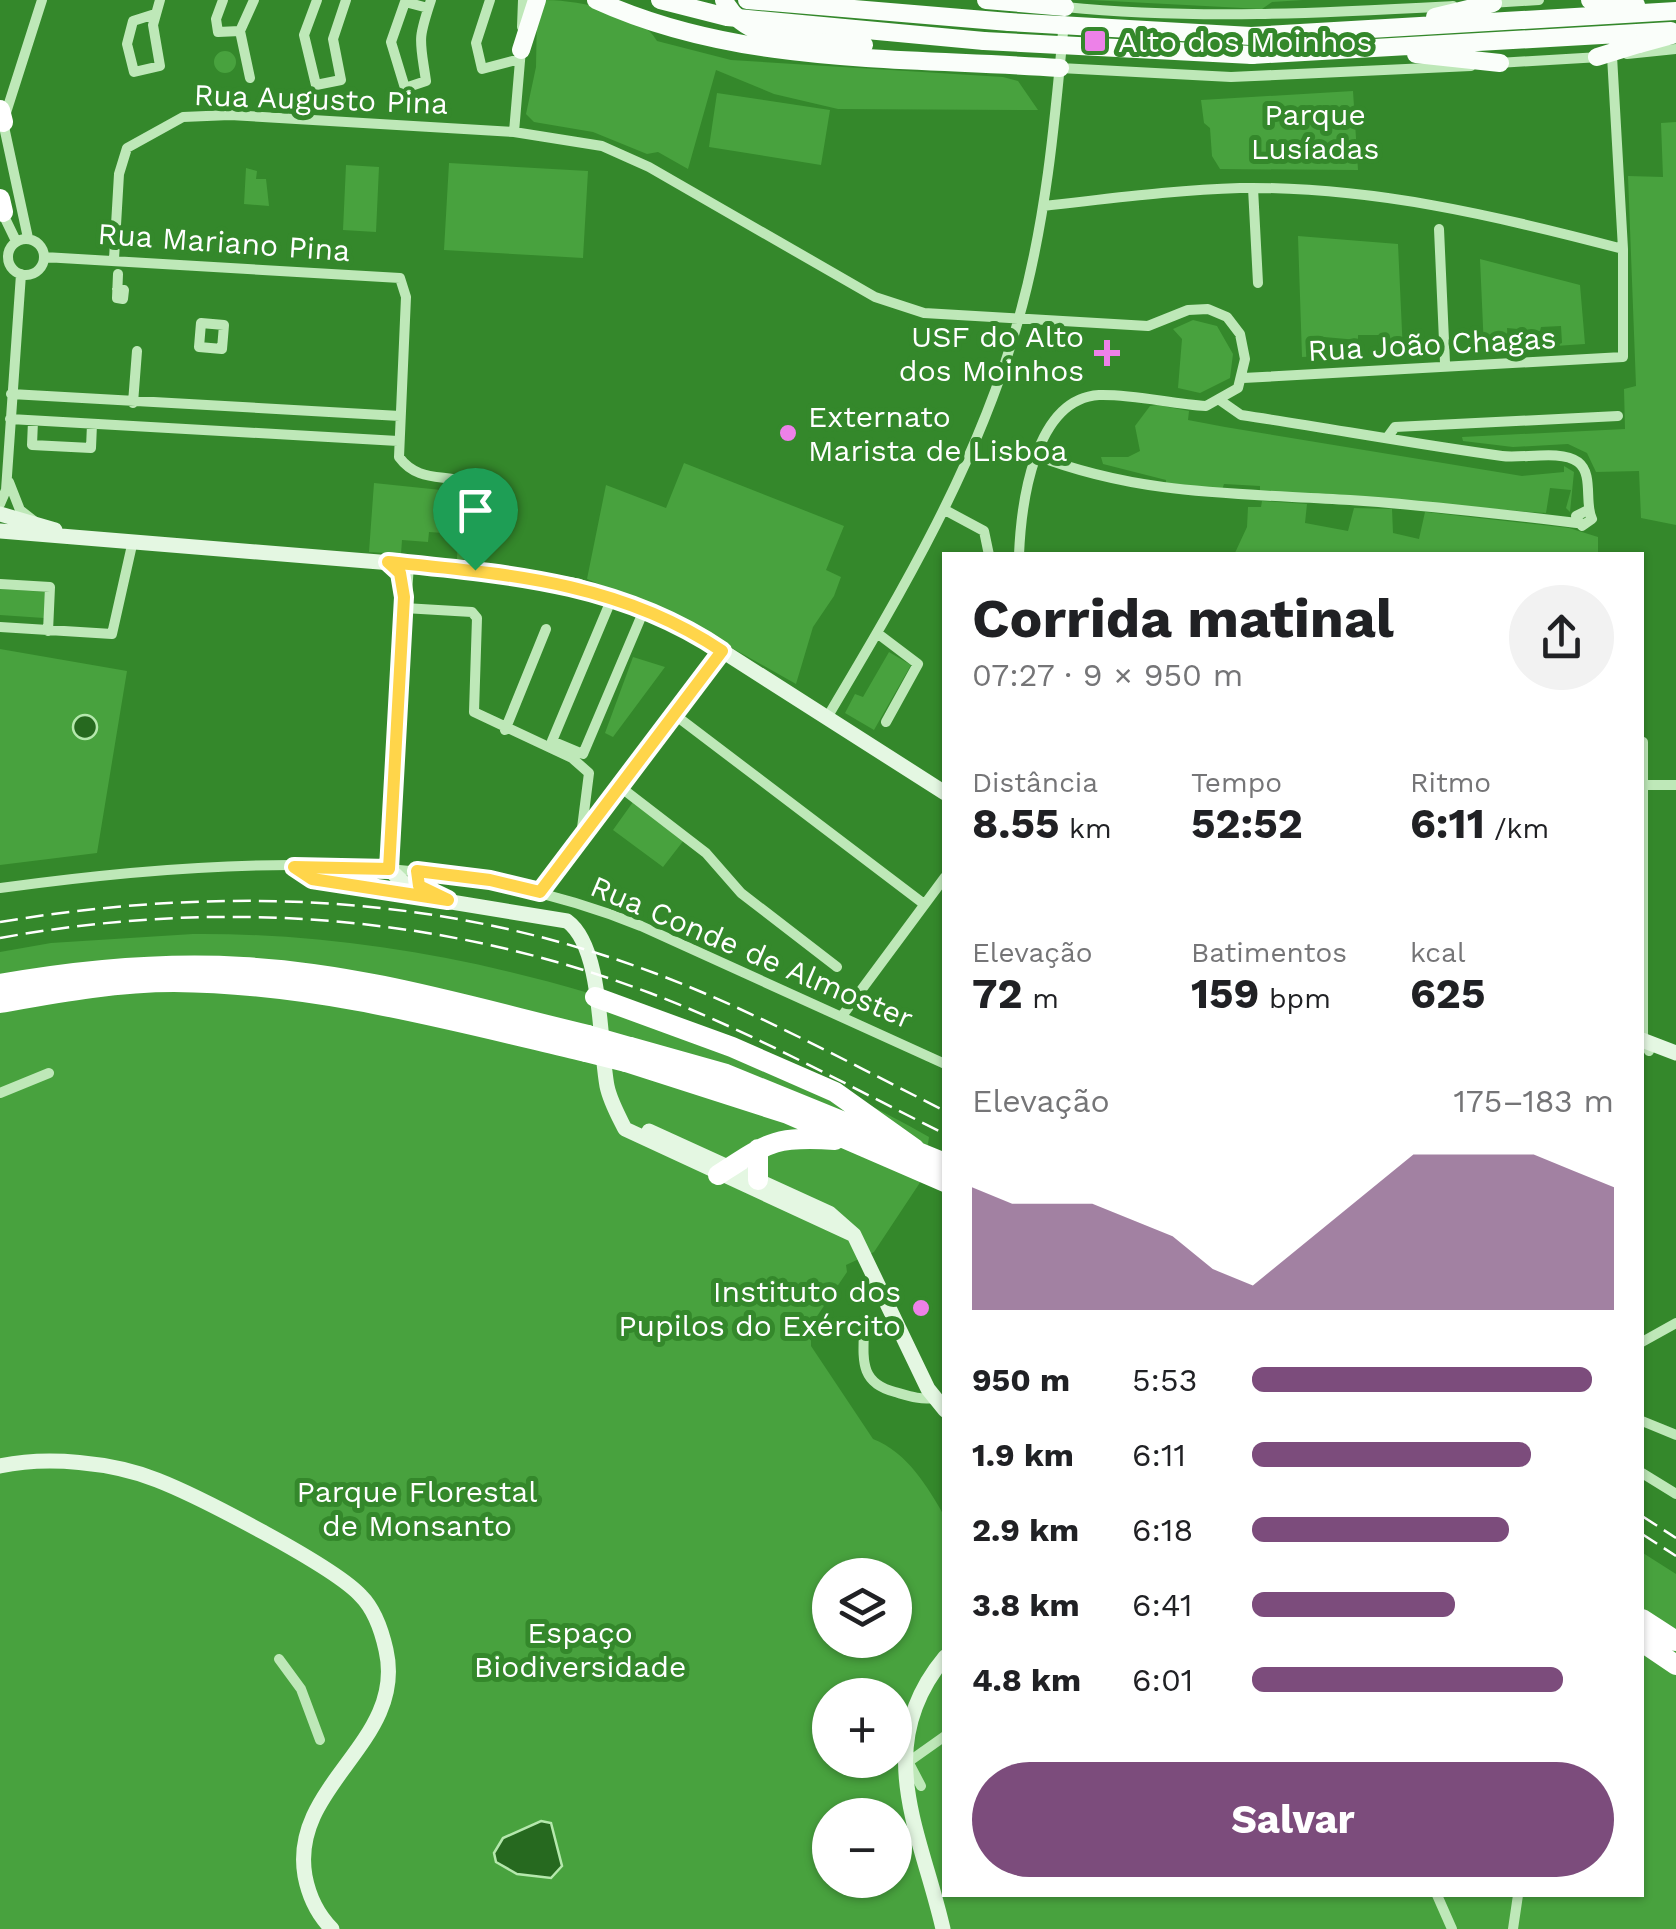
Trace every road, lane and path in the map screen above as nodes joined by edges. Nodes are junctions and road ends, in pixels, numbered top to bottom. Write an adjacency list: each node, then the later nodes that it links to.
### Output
1 (42, 0): 37 (street)
2 (160, 0): 23 (street)
3 (224, 0): 26 (street)
4 (254, 0): 26 (street)
5 (317, 0): 15 (street)
6 (490, 0): 32 (street)
7 (523, 0): 32 (street)
8 (537, 0): 32 (main road)
9 (660, 0): 20 (main road)
10 (747, 0): 24 (main road)
11 (853, 0): 24 (main road)
12 (997, 0): 19 (main road)
13 (1539, 0): 17 (street)
14 (1590, 0): 21 (main road)
15 (342, 1)
16 (597, 1): 20 (main road); 35 (main road)
17 (1493, 3): 19 (street); 25 (main road)
18 (430, 4): 18 (street)
19 (1065, 4): 35 (street)
20 (726, 8): 28 (main road); 28 (main road, bridge)
21 (1635, 9): 22 (main road); 25 (main road)
22 (1676, 10)
23 (155, 14): 23 (street)
24 (918, 15): 25 (main road, bridge)
25 (1375, 29)
26 (240, 31): 36 (street)
27 (1676, 32): 29 (main road, bridge)
28 (950, 37): 30 (main road, bridge)
29 (1638, 39): 30 (main road); 33 (main road)
30 (1381, 48): 34 (main road)
31 (1676, 49): 33 (street)
32 (521, 55): 38 (street)
33 (1604, 57): 34 (street); 45 (street)
34 (1500, 63): 35 (street)
35 (1060, 68): 40 (street)
36 (250, 78)
37 (1, 116): 43 (street)
38 (514, 132): 47 (street, Rua Augusto Pina); 52 (street)
39 (1253, 188): 40 (street); 45 (street); 50 (street)
40 (1043, 206): 52 (street)
41 (1, 207): 44 (street)
42 (1439, 229): 54 (street)
43 (28, 238): 44 (street); 46 (street)
44 (16, 241): 48 (street)
45 (1623, 249): 55 (street, Rua João Chagas)
46 (44, 256): 47 (street, Rua Mariano Pina); 48 (street)
47 (114, 258): 61 (street, Rua Mariano Pina)
48 (21, 274): 56 (street)
49 (118, 274): 51 (street)
50 (1258, 283)
51 (118, 289)
52 (1019, 317): 55 (street); 73 (street)
53 (136, 351): 59 (street)
54 (1446, 363)
55 (1243, 378): 58 (street)
56 (11, 394): 57 (street); 63 (street)
57 (53, 398): 59 (street); 65 (street)
58 (1221, 401): 68 (street); 70 (street)
59 (133, 403): 60 (street)
60 (354, 416): 61 (street); 67 (street)
61 (400, 416): 69 (street)
62 (1618, 416): 68 (street)
63 (10, 419): 64 (street); 71 (street)
64 (33, 420): 65 (street); 66 (street)
65 (52, 422): 66 (street)
66 (92, 424): 67 (street)
67 (352, 438): 69 (street)
68 (1386, 438): 70 (street)
69 (398, 441): 82 (street)
70 (1035, 455): 79 (street)
71 (4, 476): 72 (street); 74 (street)
72 (1, 506): 74 (street)
73 (945, 510): 78 (street); 90 (street)
74 (39, 524): 76 (street)
75 (0, 531): 76 (street)
76 (78, 538): 77 (street)
77 (132, 544): 80 (street); 89 (street)
78 (988, 552)
79 (1019, 552)
80 (388, 562): 81 (street); 85 (street)
81 (409, 564): 82 (street); 85 (street)
82 (475, 570): 84 (street)
83 (0, 584): 89 (street)
84 (612, 598): 86 (street); 86 (street)
85 (404, 602): 95 (street); 102 (street)
86 (644, 610): 91 (street)
87 (0, 628): 89 (street)
88 (546, 630): 95 (street)
89 (48, 631)
90 (877, 633): 93 (street); 94 (street)
91 (722, 651): 92 (street); 93 (street)
92 (675, 715): 98 (street); 109 (street)
93 (828, 716): 99 (street)
94 (886, 722)
95 (505, 730): 100 (street)
96 (1644, 785): 97 (street)
97 (1676, 785)
98 (619, 786): 100 (street); 110 (street)
99 (942, 792)
100 (581, 836): 106 (street)
101 (294, 867): 102 (street, Rua Conde de Almoster); 105 (street, Rua Conde de Almoster); 107 (street)
102 (389, 869): 103 (street, Rua Conde de Almoster); 107 (street)
103 (417, 871): 106 (street, Rua Conde de Almoster); 108 (street)
104 (942, 880): 109 (street)
105 (0, 888)
106 (540, 892): 114 (street, Rua Conde de Almoster)
107 (421, 896): 108 (street)
108 (448, 900): 112 (street)
109 (924, 904): 114 (street)
110 (837, 967)
111 (0, 984): 115 (highway)
112 (595, 996): 124 (highway); 126 (street)
113 (0, 1003): 115 (highway)
114 (842, 1016): 119 (street, Rua Conde de Almoster)
115 (587, 1044): 117 (highway, bridge)
116 (1644, 1045): 118 (street)
117 (628, 1054): 122 (highway); 124 (highway)
118 (1676, 1055)
119 (942, 1063)
120 (49, 1073): 121 (street)
121 (0, 1093)
122 (855, 1141): 123 (highway); 128 (highway)
123 (758, 1149): 126 (highway); 127 (highway)
124 (915, 1150): 125 (highway)
125 (942, 1162)
126 (724, 1171): 127 (street); 129 (street)
127 (758, 1180): 129 (street)
128 (942, 1181)
129 (854, 1235): 133 (street)
130 (1676, 1323): 132 (street)
131 (864, 1329): 133 (street)
132 (1644, 1341)
133 (940, 1404)
134 (1644, 1422): 135 (street)
135 (1676, 1435)
136 (0, 1466): 154 (street)
137 (1644, 1474): 138 (street)
138 (1676, 1494)
139 (1644, 1620): 140 (highway)
140 (1676, 1641)
141 (1644, 1643): 144 (highway)
142 (280, 1659): 147 (street)
143 (942, 1662): 145 (street)
144 (1676, 1665)
145 (912, 1722)
146 (942, 1738): 148 (street)
147 (320, 1740)
148 (912, 1761)
149 (912, 1772): 151 (street)
150 (907, 1778): 155 (street)
151 (921, 1786)
152 (1438, 1897): 156 (street)
153 (1518, 1897): 157 (street)
154 (332, 1929)
155 (943, 1929)
156 (1452, 1929)
157 (1513, 1929)

